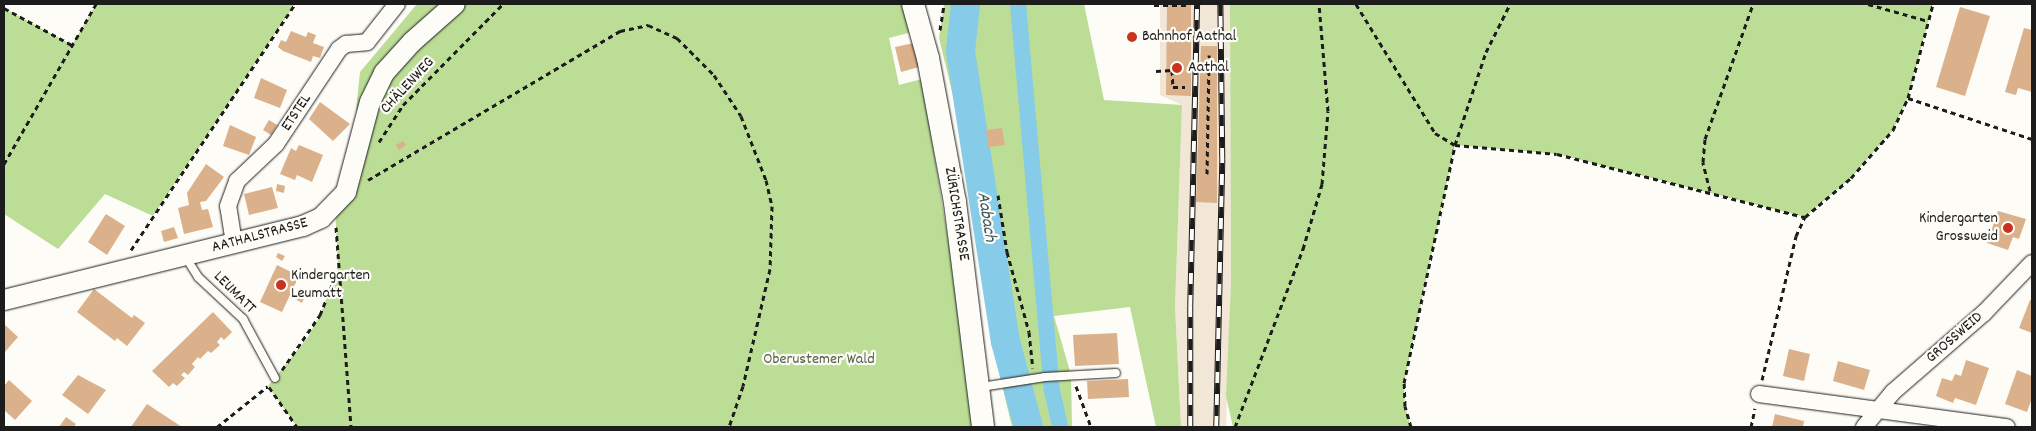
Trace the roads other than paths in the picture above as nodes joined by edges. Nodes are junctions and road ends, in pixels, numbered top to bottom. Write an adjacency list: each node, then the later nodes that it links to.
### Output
1 (397, 4): 4 (street, ETSTEL)
2 (455, 4): 4 (street, AATHALSTRASSE)
3 (913, 4): 10 (main road, ZÜRICHSTRASSE)
4 (234, 243): 5 (street, AATHALSTRASSE)
5 (185, 256): 7 (street, AATHALSTRASSE); 9 (lane, LEUMATT)
6 (2032, 263): 12 (street, GROSSWEID)
7 (4, 300)
8 (1116, 373): 10 (lane)
9 (275, 378)
10 (978, 387): 13 (main road, ZÜRICHSTRASSE)
11 (1758, 394): 12 (street)
12 (1876, 410): 14 (street, GROSSWEID); 15 (street)
13 (983, 427)
14 (1864, 427)
15 (2007, 427)

